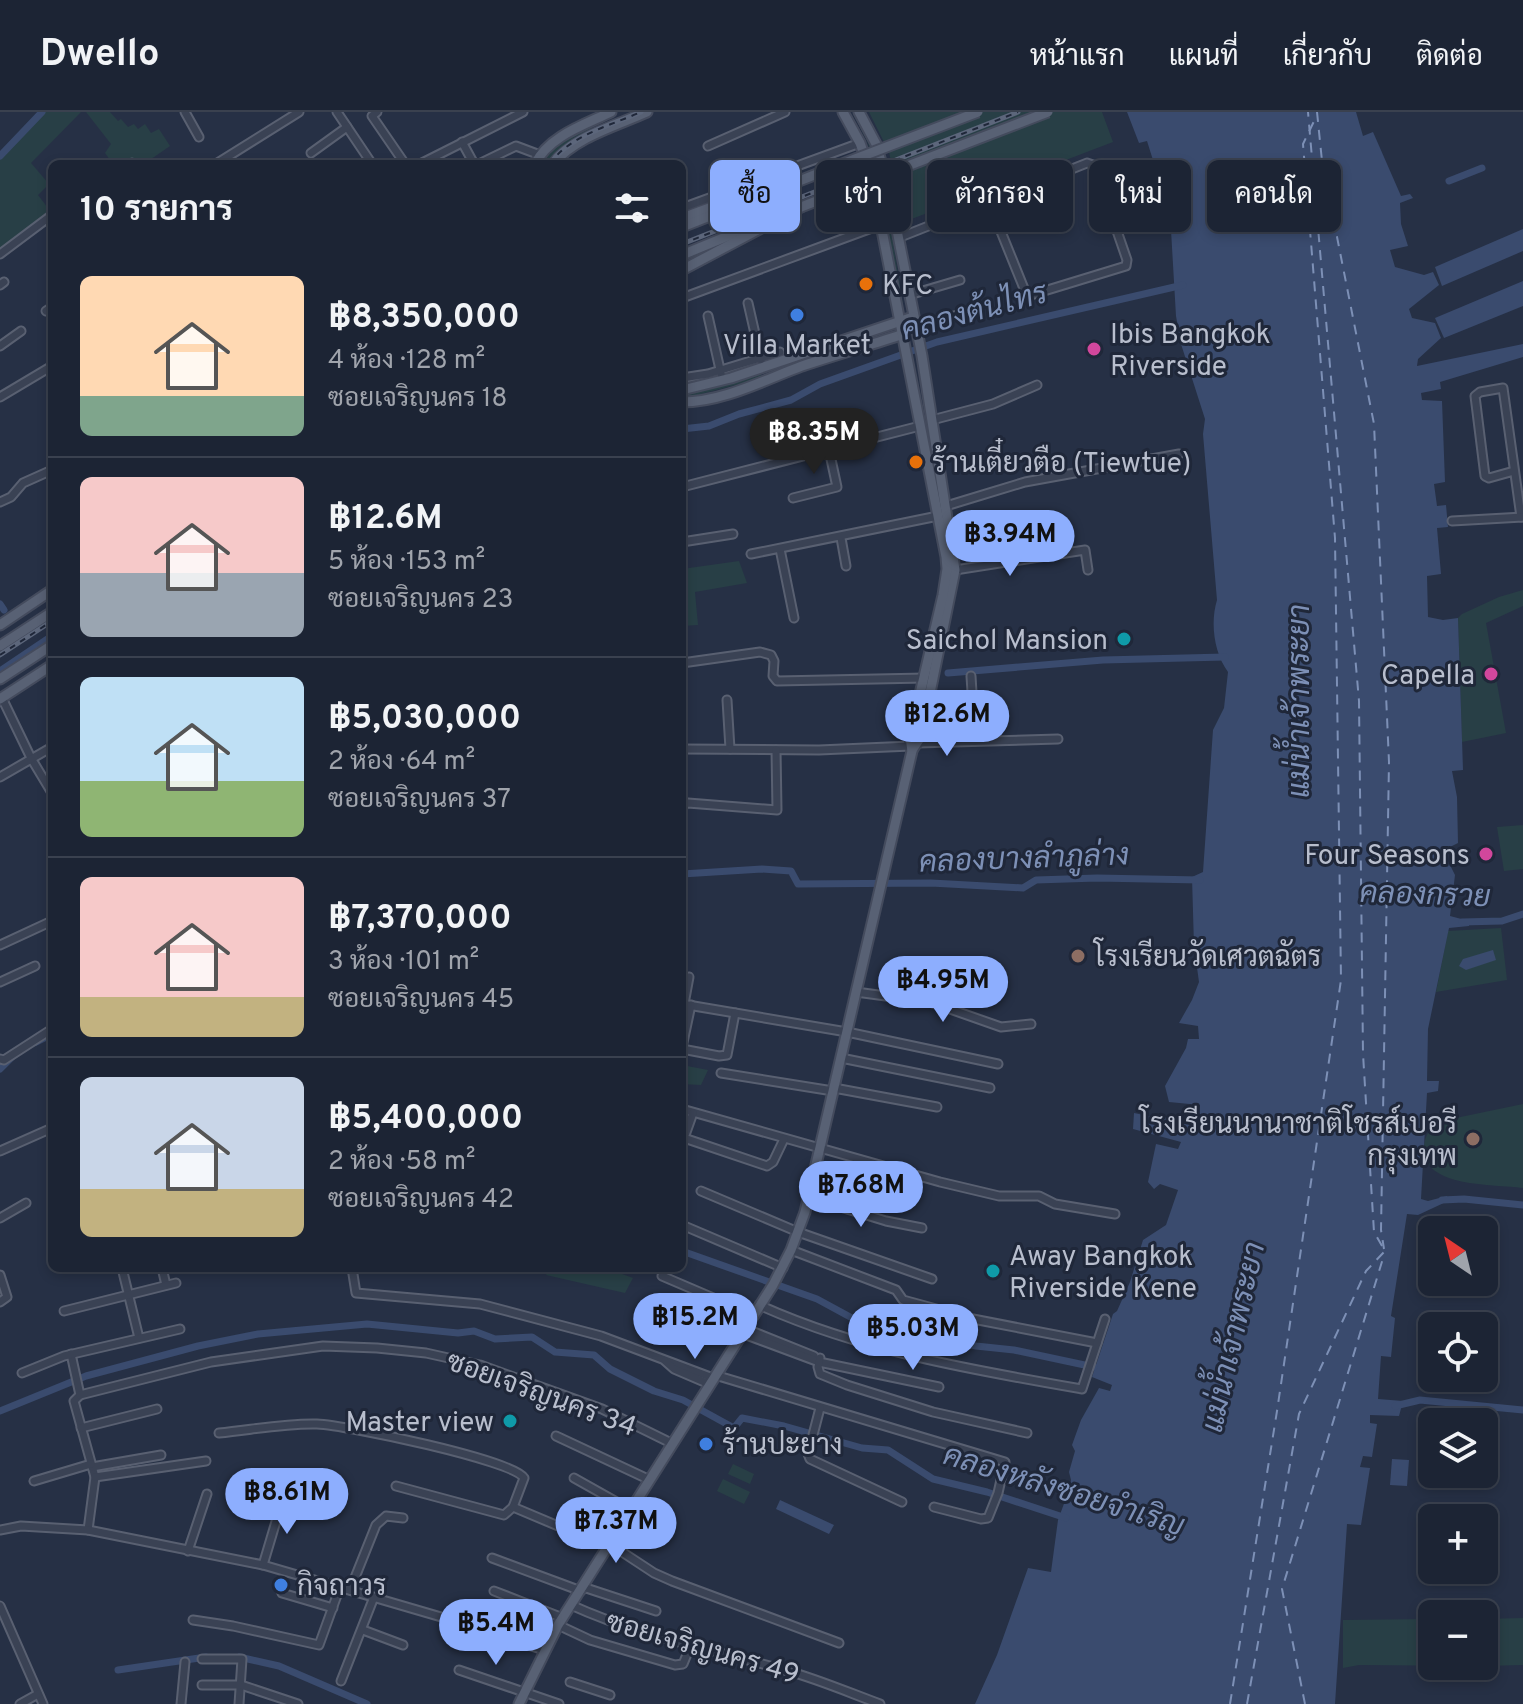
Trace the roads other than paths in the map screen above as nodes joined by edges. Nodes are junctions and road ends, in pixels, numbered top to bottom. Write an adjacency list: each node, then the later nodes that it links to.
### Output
1 (185, 112): 16 (street)
2 (299, 112): 23 (street)
3 (337, 112): 14 (street)
4 (523, 112): 17 (street)
5 (611, 112): 13 (main road)
6 (647, 112): 15 (main road)
7 (785, 112): 19 (street)
8 (843, 112): 18 (main road)
9 (859, 112): 40 (main road)
10 (978, 112): 22 (main road, bridge)
11 (1048, 112): 33 (main road, bridge)
12 (372, 113): 25 (street)
13 (596, 115): 15 (main road); 21 (main road)
14 (347, 127): 20 (street); 24 (street)
15 (604, 131): 29 (main road)
16 (199, 137)
17 (462, 142): 26 (street); 27 (street)
18 (860, 143): 30 (main road); 32 (street)
19 (708, 146)
20 (311, 153)
21 (538, 159): 28 (street)
22 (855, 159): 34 (main road); 36 (main road)
23 (222, 160)
24 (369, 160)
25 (402, 160)
26 (428, 160)
27 (474, 160)
28 (486, 160)
29 (557, 160)
30 (866, 160)
31 (989, 202): 31 (street)
32 (686, 207)
33 (801, 207): 41 (main road); 43 (main road)
34 (686, 217)
35 (48, 219): 42 (street)
36 (686, 225)
37 (927, 227): 40 (street)
38 (861, 232): 46 (street)
39 (881, 232): 50 (main road)
40 (898, 238): 45 (main road)
41 (686, 253)
42 (0, 254)
43 (686, 268)
44 (960, 280): 45 (street)
45 (909, 295): 51 (main road)
46 (686, 297)
47 (748, 303): 56 (street)
48 (966, 313): 51 (street)
49 (708, 316): 58 (street)
50 (899, 321): 51 (main road); 53 (main road); 56 (main road)
51 (914, 324): 53 (main road); 66 (main road)
52 (21, 331): 54 (street)
53 (901, 335): 60 (main road); 67 (main road)
54 (0, 346)
55 (780, 352): 56 (street)
56 (763, 363): 58 (main road); 60 (main road)
57 (48, 368): 64 (street)
58 (722, 375): 59 (street); 63 (main road)
59 (686, 378)
60 (770, 378): 65 (main road)
61 (0, 385): 64 (street)
62 (1037, 385): 66 (street)
63 (686, 388)
64 (3, 395)
65 (686, 402)
66 (932, 420): 75 (main road)
67 (920, 426): 68 (street); 76 (main road)
68 (829, 450): 72 (street); 73 (street)
69 (1179, 454): 75 (street)
70 (1514, 471): 70 (street); 77 (street)
71 (48, 472): 74 (street)
72 (686, 486)
73 (793, 498)
74 (0, 502)
75 (946, 506): 85 (main road)
76 (938, 516): 80 (street); 96 (main road)
77 (1522, 517): 78 (street)
78 (1452, 521)
79 (733, 534): 81 (street)
80 (841, 538): 82 (street); 84 (street)
81 (686, 541)
82 (780, 549): 83 (street); 89 (street)
83 (751, 554)
84 (846, 566)
85 (955, 570): 86 (street); 102 (main road)
86 (1088, 570)
87 (48, 593): 90 (main road)
88 (48, 615): 91 (main road)
89 (794, 618)
90 (0, 625)
91 (0, 646)
92 (48, 648): 97 (main road)
93 (686, 662): 96 (street)
94 (48, 668): 98 (main road)
95 (971, 676): 101 (street)
96 (925, 678): 102 (main road)
97 (0, 679)
98 (1, 698): 107 (street)
99 (727, 700): 105 (street)
100 (1058, 739): 101 (street)
101 (975, 741): 102 (street)
102 (914, 747): 106 (street); 118 (main road)
103 (48, 749): 107 (street)
104 (686, 749): 105 (street)
105 (730, 749): 106 (street)
106 (776, 750): 111 (street)
107 (31, 758): 108 (street); 109 (street)
108 (0, 777)
109 (48, 786)
110 (686, 803): 111 (street)
111 (777, 810): 112 (street)
112 (777, 820)
113 (48, 923): 114 (street)
114 (0, 945)
115 (35, 966): 117 (street)
116 (689, 977): 119 (street)
117 (0, 982)
118 (856, 992): 122 (street); 124 (main road)
119 (686, 997)
120 (686, 1004): 121 (street)
121 (735, 1013): 124 (street); 125 (street)
122 (1031, 1024)
123 (48, 1031): 127 (street)
124 (847, 1032): 126 (main road); 128 (street)
125 (686, 1049)
126 (841, 1058): 130 (street); 131 (main road)
127 (0, 1059)
128 (998, 1064)
129 (721, 1073): 131 (street)
130 (990, 1088)
131 (834, 1089): 132 (street); 139 (main road)
132 (937, 1107)
133 (686, 1110): 134 (street)
134 (693, 1113): 136 (street); 138 (street)
135 (48, 1130): 140 (street)
136 (686, 1132)
137 (686, 1139): 138 (street)
138 (784, 1139): 139 (street)
139 (820, 1148): 142 (main road); 144 (street)
140 (0, 1151)
141 (701, 1191): 148 (street)
142 (808, 1197): 147 (street); 148 (main road)
143 (26, 1203): 145 (street)
144 (1115, 1214)
145 (0, 1218)
146 (686, 1227): 150 (street)
147 (922, 1228)
148 (798, 1232): 149 (main road); 156 (street)
149 (791, 1250): 150 (main road); 168 (street)
150 (783, 1268): 161 (main road)
151 (123, 1272): 159 (street)
152 (163, 1272): 158 (street)
153 (353, 1272): 173 (street)
154 (0, 1275): 160 (street)
155 (662, 1276): 163 (street)
156 (932, 1279)
157 (176, 1283): 158 (street)
158 (166, 1285): 159 (street)
159 (128, 1295): 162 (street); 167 (street)
160 (0, 1302)
161 (759, 1305): 163 (main road); 168 (street)
162 (64, 1311)
163 (753, 1315): 166 (main road)
164 (1105, 1319): 168 (street)
165 (180, 1329): 167 (street)
166 (742, 1331): 170 (street); 173 (main road)
167 (139, 1338): 169 (street)
168 (1097, 1343)
169 (71, 1354): 172 (street); 176 (street)
170 (822, 1361): 171 (street); 175 (street)
171 (871, 1372): 174 (street); 175 (street)
172 (22, 1373)
173 (712, 1379): 177 (street); 183 (main road)
174 (939, 1387)
175 (864, 1391): 181 (street)
176 (80, 1395): 179 (street); 183 (street, ซอยเจริญนคร 34)
177 (820, 1408): 194 (street); 196 (street)
178 (157, 1409): 179 (street)
179 (81, 1428): 186 (street)
180 (219, 1433): 195 (street)
181 (1027, 1433)
182 (556, 1436): 189 (street)
183 (671, 1443): 189 (main road)
184 (161, 1455): 186 (street)
185 (206, 1461): 187 (street)
186 (92, 1465): 187 (street); 190 (street)
187 (95, 1477): 200 (street)
188 (574, 1478): 197 (street)
189 (650, 1480): 197 (main road)
190 (34, 1481)
191 (396, 1486): 195 (street)
192 (207, 1494): 202 (street)
193 (283, 1498): 204 (street)
194 (902, 1502)
195 (513, 1507): 201 (street)
196 (934, 1507)
197 (631, 1510): 201 (main road)
198 (403, 1518): 207 (street)
199 (0, 1530): 200 (street)
200 (88, 1530): 202 (street)
201 (609, 1546): 206 (main road); 218 (street)
202 (188, 1551): 204 (street)
203 (492, 1558): 206 (street)
204 (263, 1565): 205 (street)
205 (340, 1587): 207 (street); 213 (street)
206 (582, 1589): 211 (main road); 214 (street)
207 (350, 1590): 210 (street)
208 (494, 1591): 216 (street)
209 (282, 1593): 213 (street)
210 (374, 1597): 217 (street); 221 (street)
211 (571, 1605): 216 (main road); 220 (street, ซอยเจริญนคร 49)
212 (0, 1606): 231 (street)
213 (333, 1608): 215 (street)
214 (656, 1611)
215 (193, 1620)
216 (560, 1622): 220 (street); 221 (main road)
217 (363, 1630): 219 (street); 225 (street)
218 (839, 1643)
219 (403, 1645)
220 (690, 1647): 241 (street, ซอยเจริญนคร 49)
221 (544, 1650): 230 (main road)
222 (202, 1659): 228 (street)
223 (185, 1662): 236 (street)
224 (459, 1670): 230 (street)
225 (341, 1681)
226 (570, 1682): 229 (street)
227 (202, 1685): 228 (street)
228 (241, 1685): 237 (street); 238 (street)
229 (599, 1692): 232 (street); 233 (street)
230 (524, 1693): 239 (main road); 240 (street)
231 (38, 1694): 234 (street); 235 (street)
232 (610, 1695)
233 (596, 1702)
234 (20, 1704)
235 (43, 1704)
236 (181, 1704)
237 (239, 1704)
238 (298, 1704)
239 (519, 1704)
240 (559, 1704)
241 (880, 1704)

